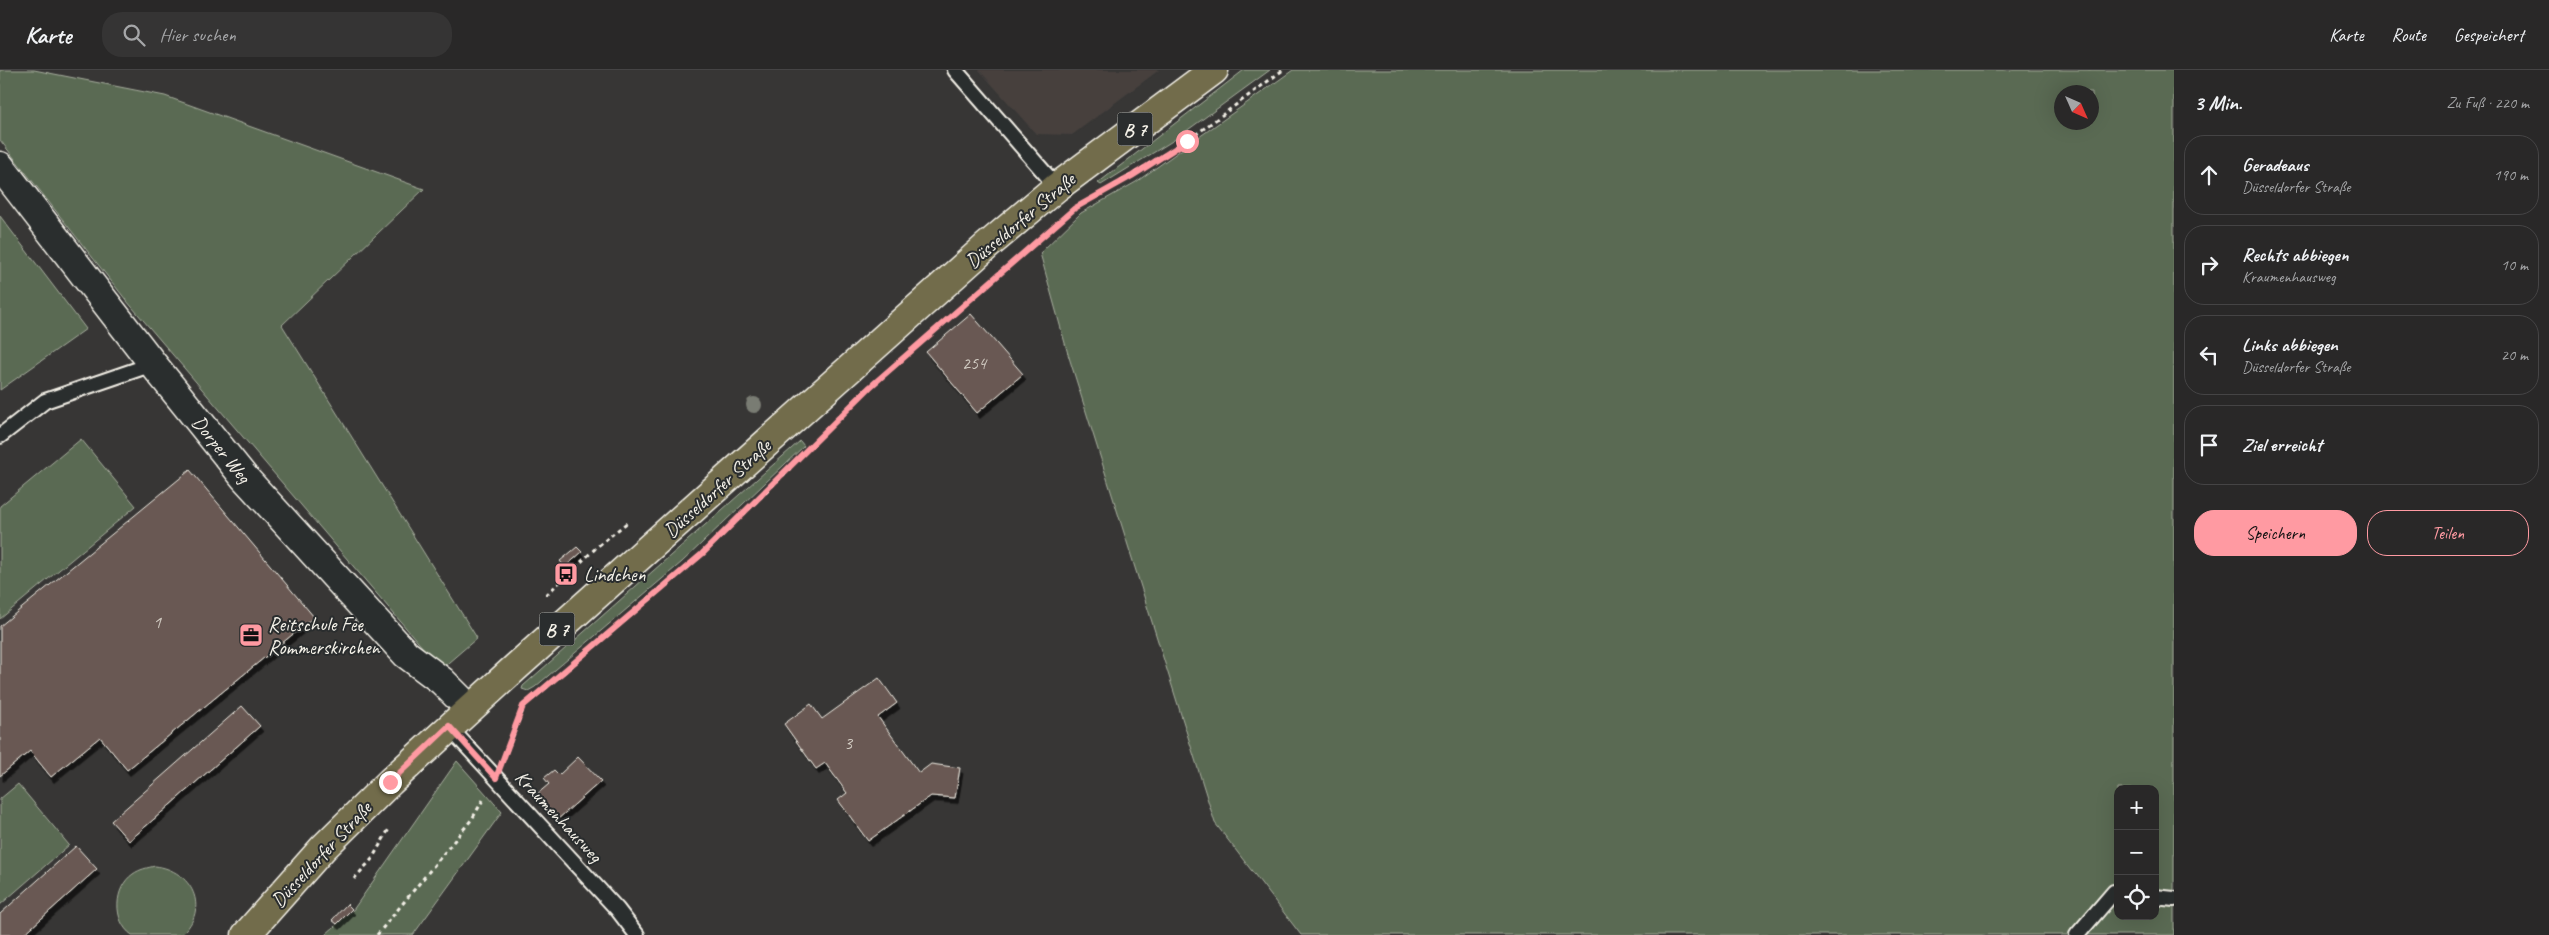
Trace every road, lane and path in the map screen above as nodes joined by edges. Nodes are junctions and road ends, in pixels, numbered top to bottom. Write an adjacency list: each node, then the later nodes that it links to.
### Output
1 (955, 70): 5 (lane)
2 (1214, 70): 5 (main road, Düsseldorfer Straße / B 7)
3 (1283, 70): 6 (path, Düsseldorfer Straße)
4 (0, 166): 7 (street, Dorper Weg)
5 (1057, 187): 10 (main road, Düsseldorfer Straße / B 7)
6 (1108, 190)
7 (153, 364): 8 (lane); 10 (street, Dorper Weg)
8 (0, 436)
9 (792, 465): 12 (path, Düsseldorfer Straße)
10 (469, 708): 11 (main road, Düsseldorfer Straße / B 7)
11 (449, 726): 12 (lane, Kraumenhausweg); 16 (main road, Düsseldorfer Straße / B 7)
12 (496, 778): 17 (path, Düsseldorfer Straße); 18 (lane, Kraumenhausweg)
13 (2114, 892): 19 (lane)
14 (2159, 897): 15 (lane)
15 (2174, 899)
16 (246, 935)
17 (377, 935)
18 (636, 935)
19 (2077, 935)

